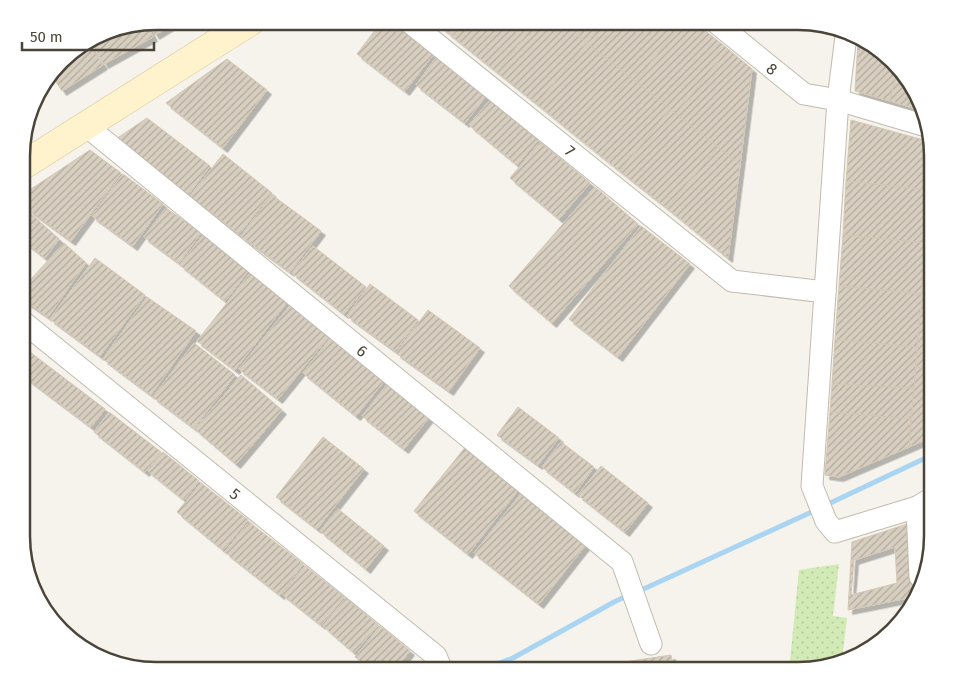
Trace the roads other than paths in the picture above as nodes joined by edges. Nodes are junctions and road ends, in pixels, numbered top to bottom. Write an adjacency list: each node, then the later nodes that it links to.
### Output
1 (236, 30): 7 (street)
2 (419, 30): 9 (street, 7)
3 (724, 30): 5 (street, 8)
4 (846, 40): 5 (street)
5 (838, 100): 6 (street, 8); 9 (street)
6 (920, 124)
7 (85, 126): 8 (street); 14 (street, 6)
8 (30, 161)
9 (825, 292): 11 (street)
10 (30, 328): 15 (street, 5)
11 (924, 502)
12 (924, 517): 13 (street)
13 (921, 564)
14 (650, 644)
15 (438, 662)

